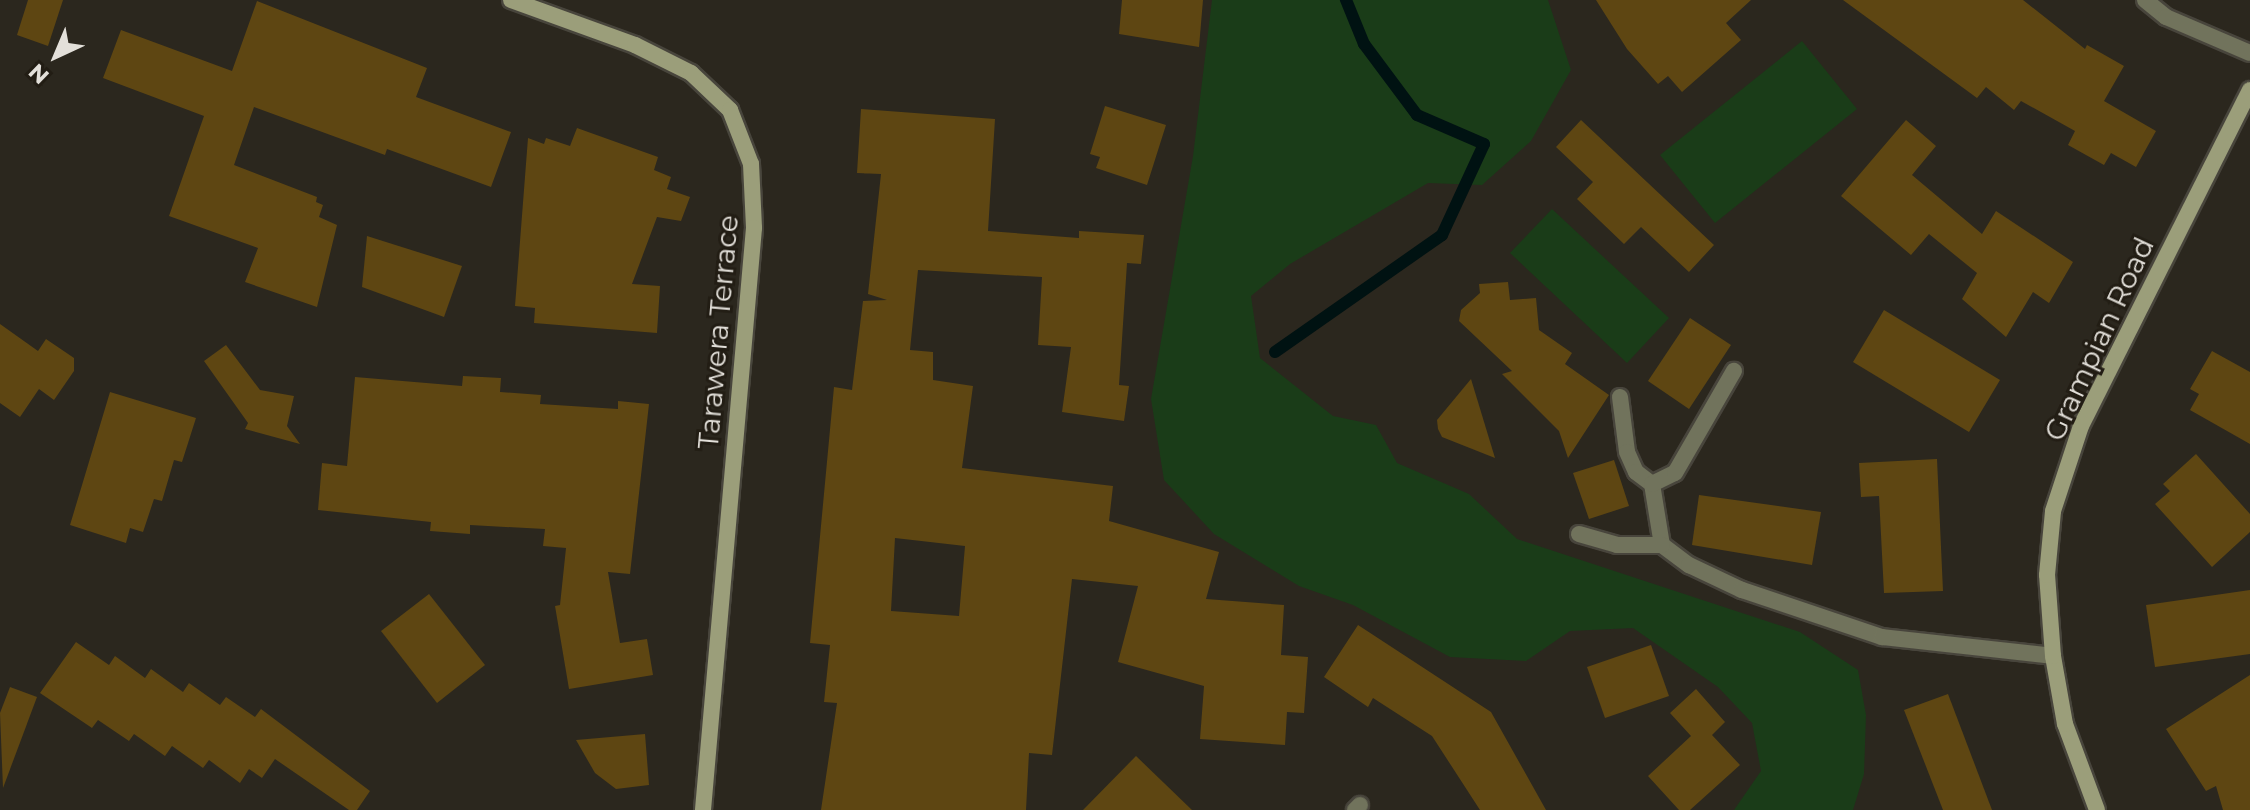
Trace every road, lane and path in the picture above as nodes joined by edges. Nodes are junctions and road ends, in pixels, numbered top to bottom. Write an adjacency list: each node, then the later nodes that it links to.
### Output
1 (511, 0): 11 (street, Tarawera Terrace)
2 (2145, 0): 3 (street)
3 (2250, 53)
4 (2250, 90): 10 (street, Grampian Road)
5 (1734, 371): 7 (street)
6 (1620, 397): 7 (street)
7 (1652, 484): 9 (street)
8 (1579, 534): 9 (street)
9 (1662, 545): 10 (street)
10 (2053, 656): 12 (street, Grampian Road)
11 (703, 810)
12 (2097, 810)

